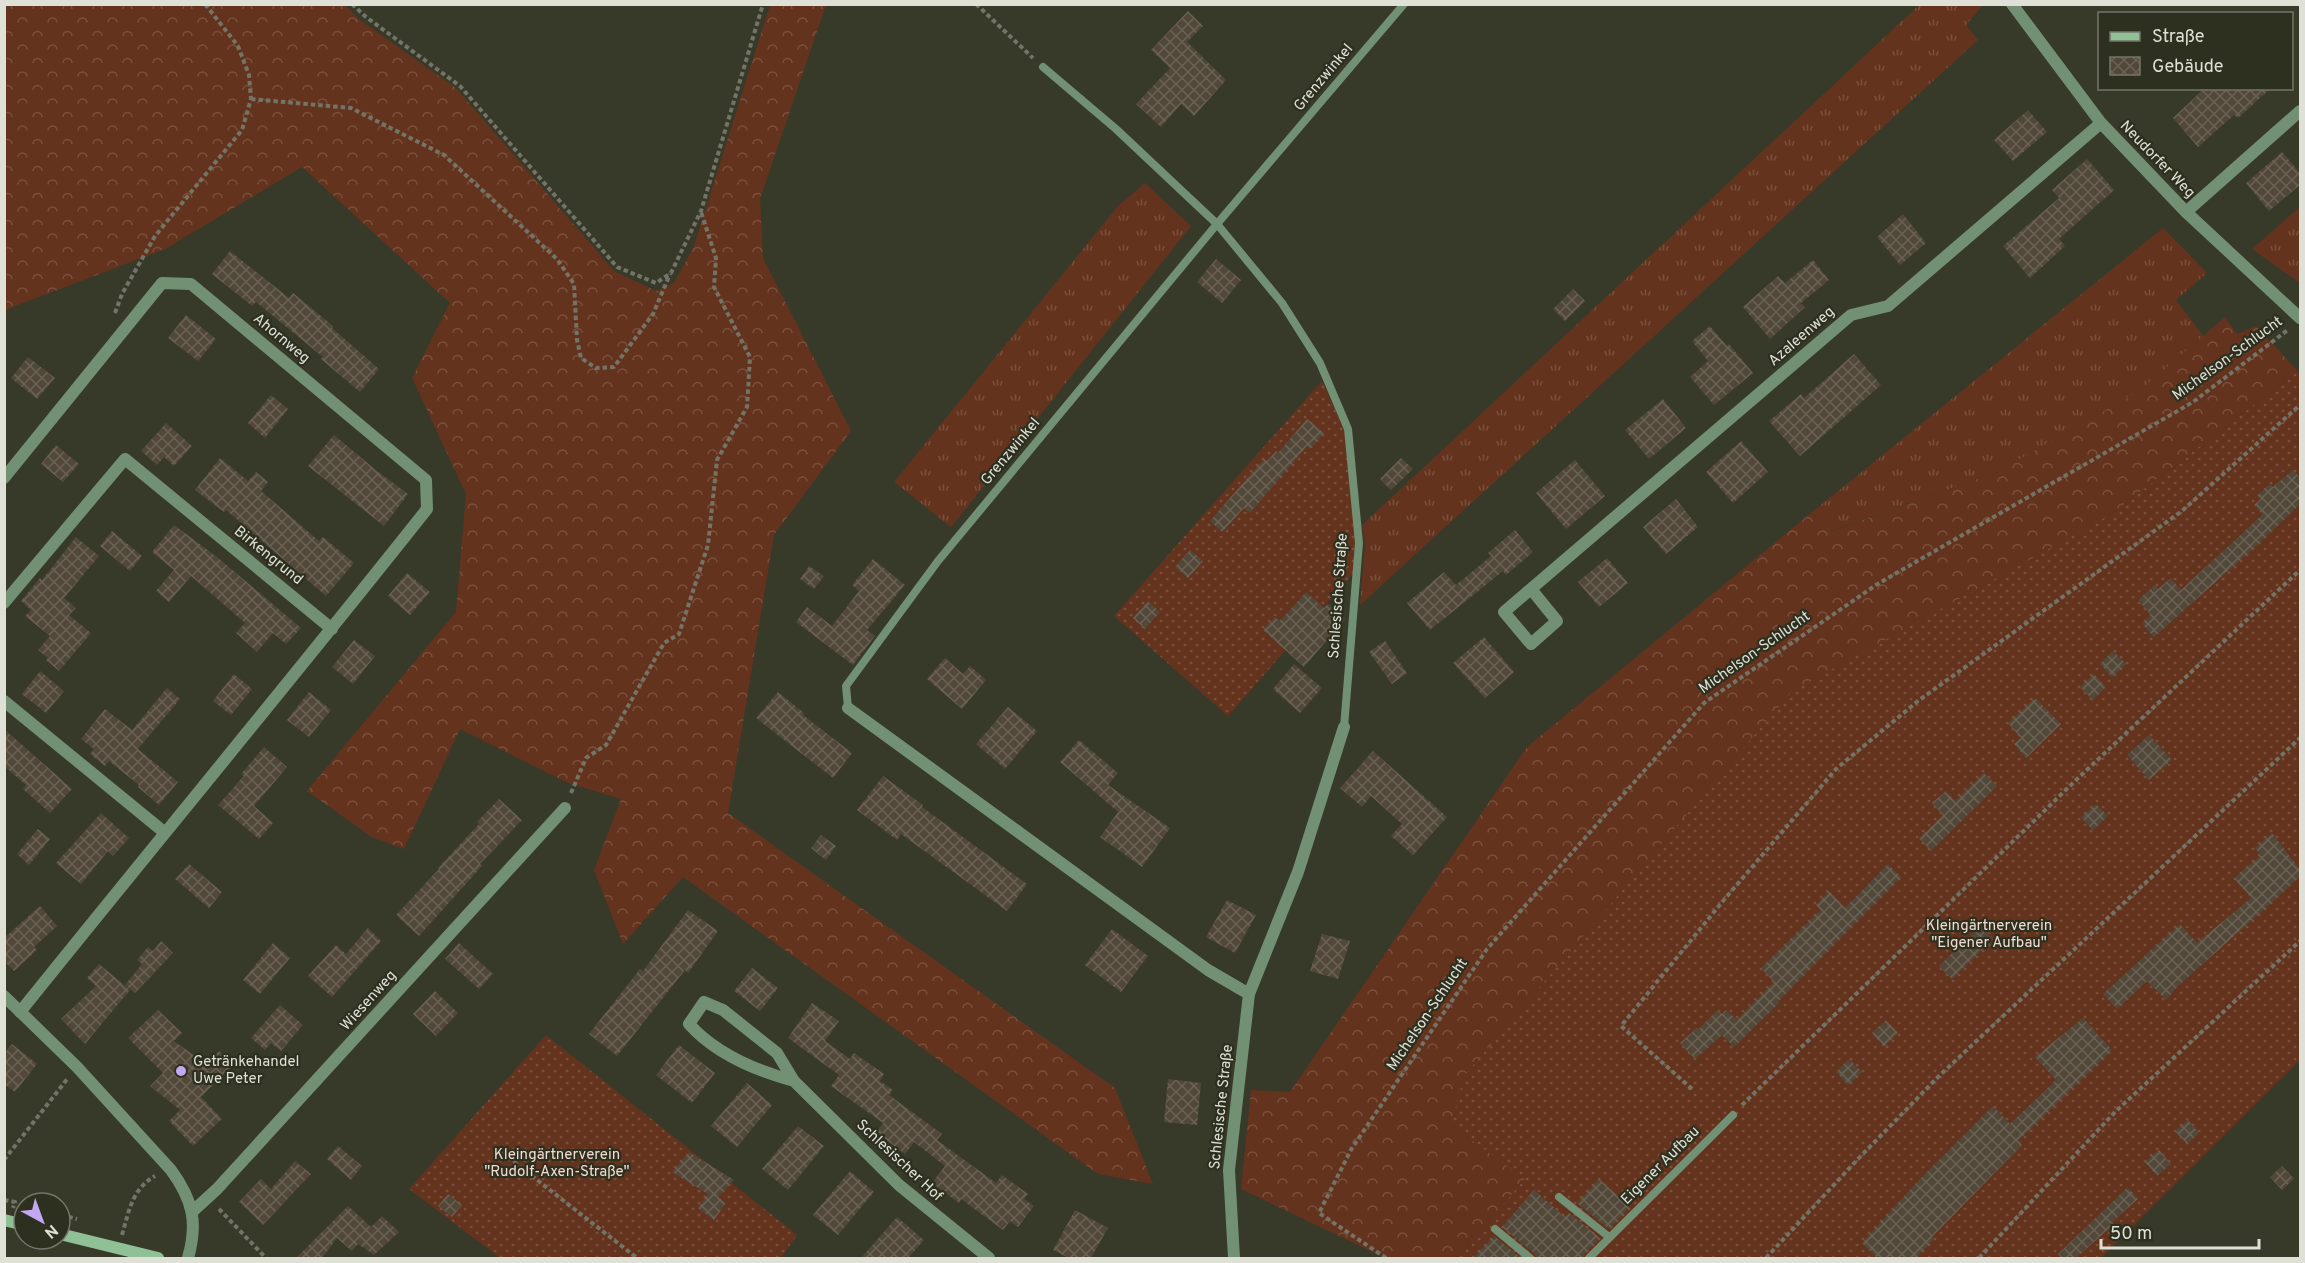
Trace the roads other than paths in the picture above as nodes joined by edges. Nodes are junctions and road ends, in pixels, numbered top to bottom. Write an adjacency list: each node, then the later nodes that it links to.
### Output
1 (1404, 4): 7 (lane, Grenzwinkel)
2 (2012, 4): 5 (street, Neudorfer Weg)
3 (1043, 67): 7 (lane)
4 (2301, 111): 6 (street)
5 (2101, 123): 6 (street, Neudorfer Weg); 10 (street, Azaleenweg)
6 (2186, 212): 8 (street, Neudorfer Weg)
7 (1217, 224): 14 (lane, Grenzwinkel); 15 (lane, Schlesische Straße)
8 (2296, 323)
9 (4, 478): 12 (street, Ahornweg)
10 (1531, 589): 10 (street, Azaleenweg)
11 (4, 603): 12 (street, Birkengrund)
12 (332, 629): 17 (street)
13 (4, 701): 17 (street)
14 (848, 708): 18 (street)
15 (1344, 727): 18 (street, Schlesische Straße)
16 (565, 808): 24 (street, Wiesenweg)
17 (164, 832): 20 (street)
18 (1249, 994): 31 (street, Schlesische Straße)
19 (4, 996): 20 (street)
20 (20, 1012): 24 (street)
21 (794, 1082): 21 (street, Schlesischer Hof); 30 (street, Schlesischer Hof)
22 (1732, 1115): 27 (lane, Eigener Aufbau)
23 (1559, 1197): 27 (lane)
24 (193, 1211): 29 (street)
25 (1495, 1229): 32 (lane)
26 (72, 1237): 28 (main road)
27 (1609, 1237): 33 (lane, Eigener Aufbau)
28 (158, 1258)
29 (188, 1258)
30 (989, 1258)
31 (1234, 1258)
32 (1530, 1258)
33 (1589, 1258)

